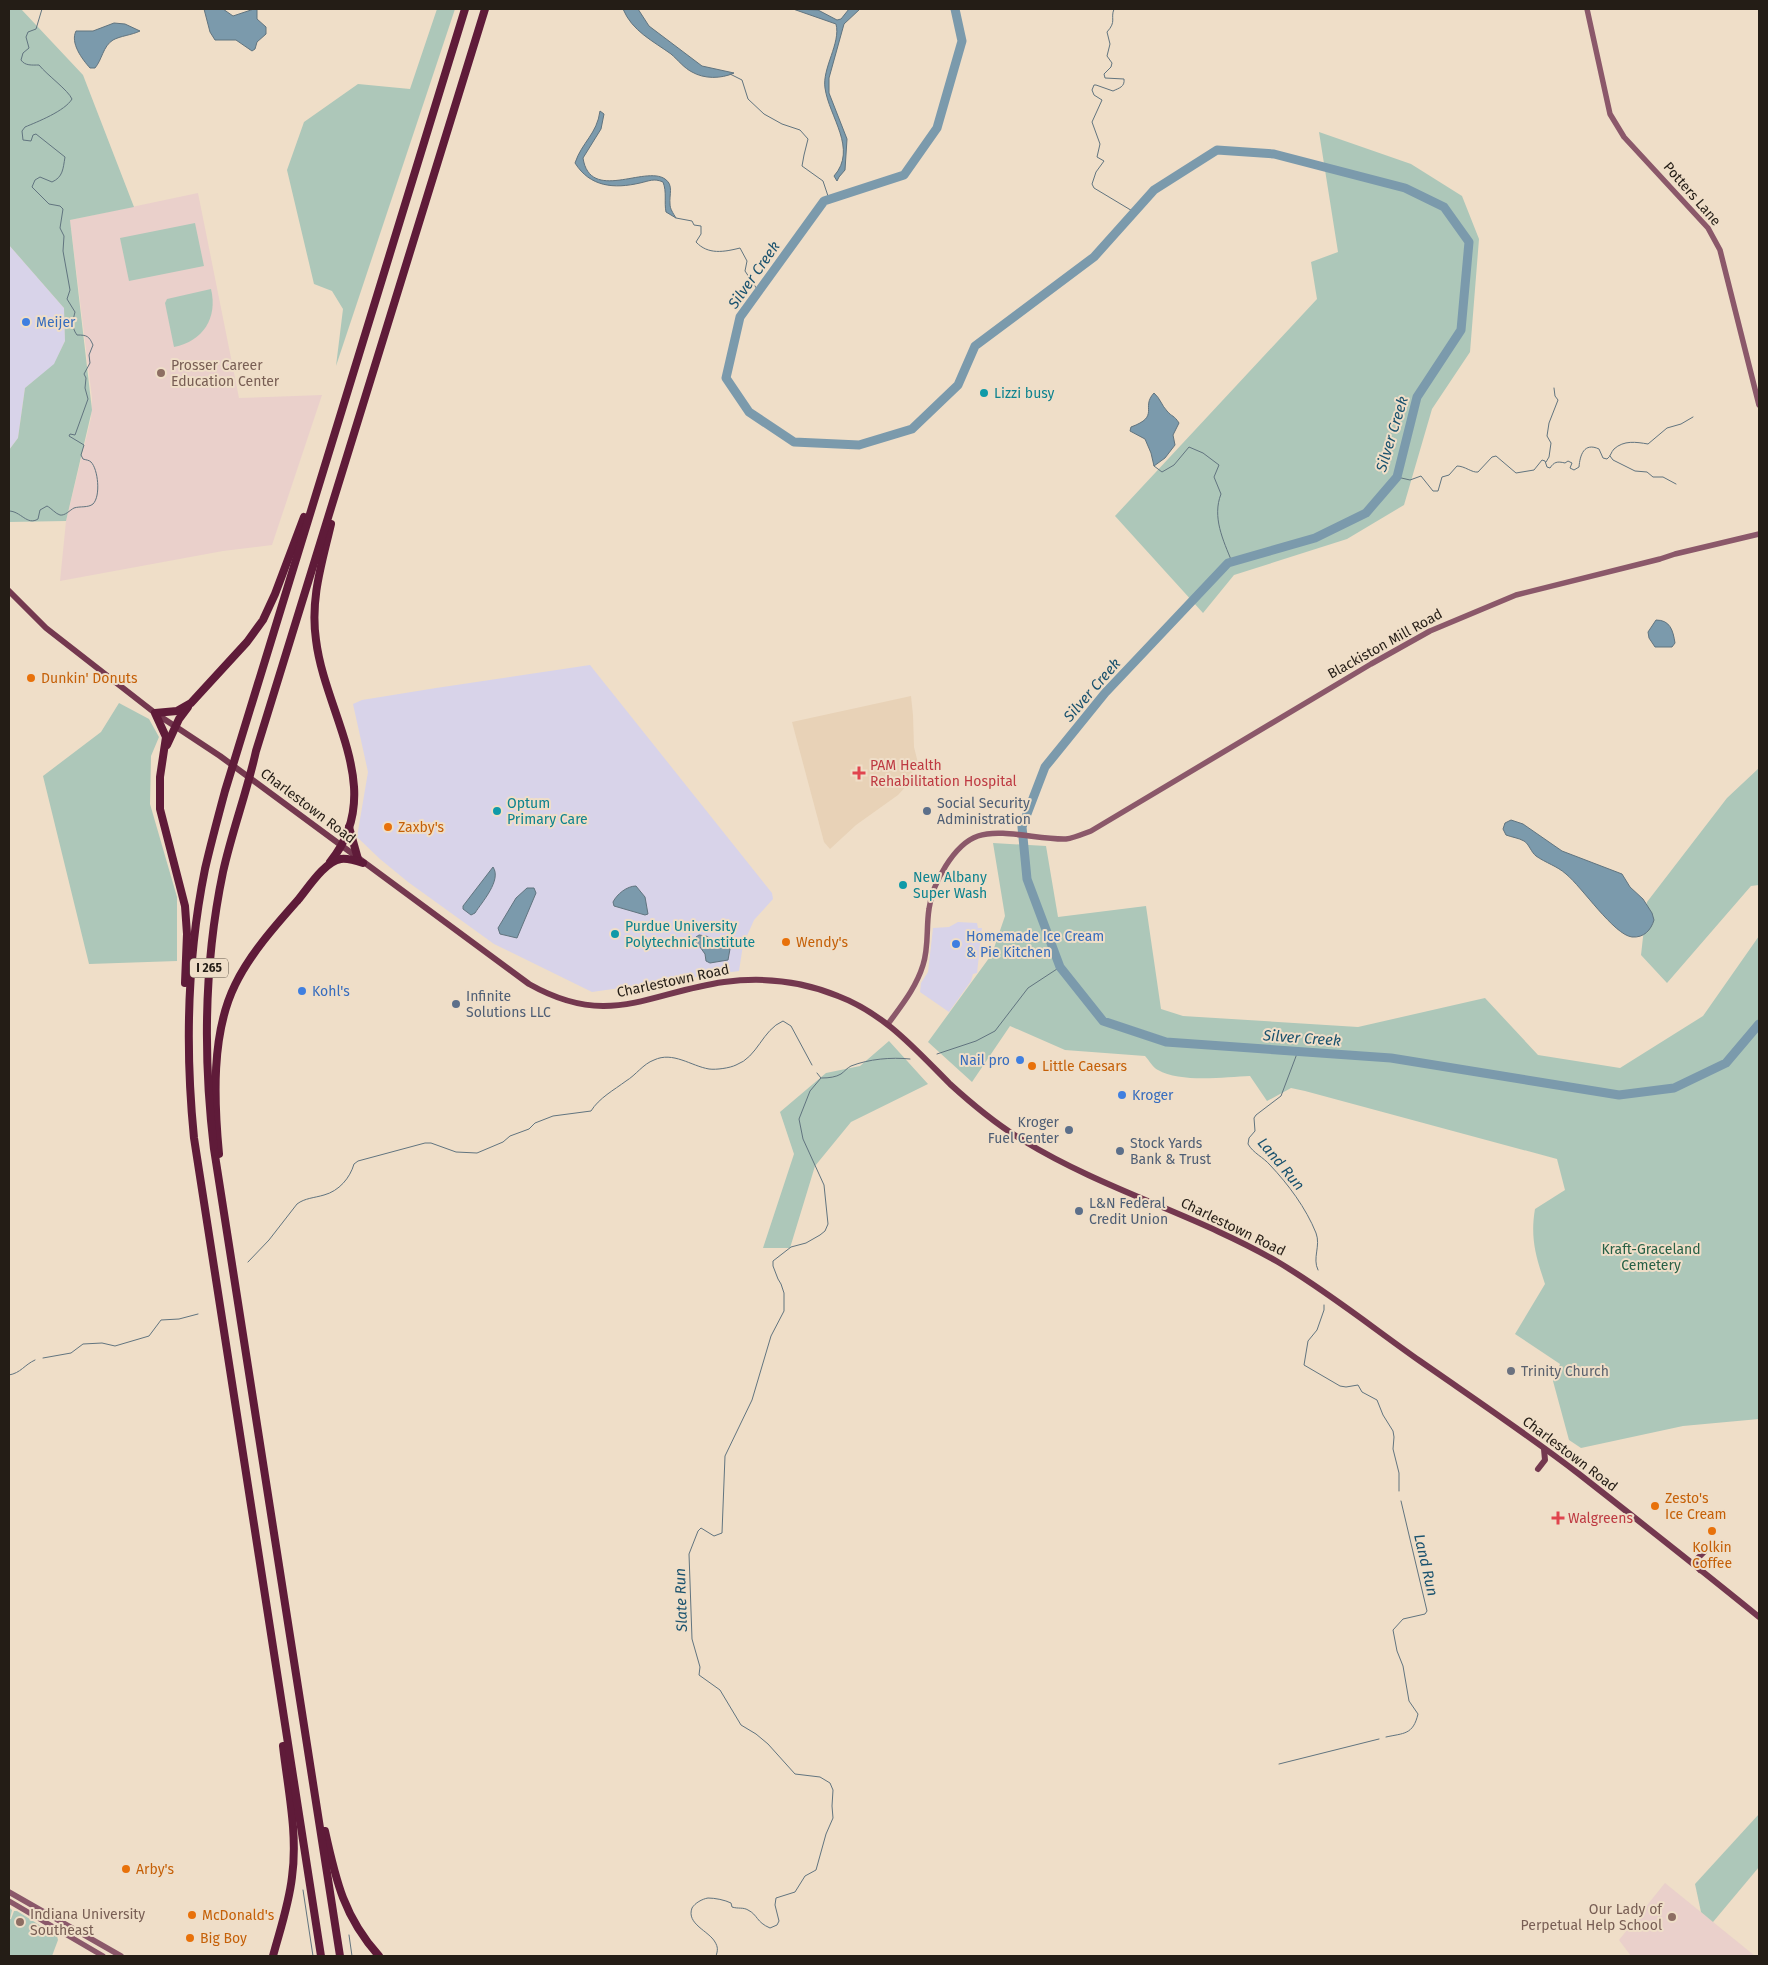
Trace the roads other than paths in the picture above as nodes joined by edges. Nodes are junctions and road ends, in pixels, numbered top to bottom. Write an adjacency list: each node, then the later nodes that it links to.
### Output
1 (465, 9): 5 (highway, I 265)
2 (485, 9): 6 (highway, I 265)
3 (1587, 9): 4 (main road, Potters Lane)
4 (1759, 405)
5 (342, 412): 9 (highway); 18 (highway, I 265)
6 (346, 462): 13 (highway); 19 (highway, I 265)
7 (1759, 534): 17 (main road, Blackiston Mill Road)
8 (9, 591): 10 (main road, Charlestown Road)
9 (191, 703): 10 (highway); 11 (highway)
10 (155, 713): 11 (main road, Charlestown Road); 12 (highway)
11 (176, 726): 12 (highway); 14 (main road, Charlestown Road)
12 (165, 750): 18 (highway)
13 (350, 825): 14 (highway); 15 (highway)
14 (341, 846): 15 (main road, Charlestown Road); 16 (highway)
15 (361, 861): 16 (highway); 17 (main road, Charlestown Road)
16 (327, 865): 19 (highway)
17 (888, 1024): 20 (main road, Charlestown Road)
18 (188, 1030): 25 (highway, I 265)
19 (228, 1240): 26 (highway, I 265)
20 (1544, 1449): 21 (main road); 23 (main road, Charlestown Road)
21 (1538, 1469)
22 (1707, 1549): 23 (main road)
23 (1700, 1570): 24 (main road, Charlestown Road)
24 (1759, 1617)
25 (283, 1715): 31 (highway); 32 (highway, I 265)
26 (310, 1763): 33 (highway, I 265); 34 (highway)
27 (9, 1892): 30 (main road)
28 (9, 1901): 29 (main road)
29 (103, 1956)
30 (121, 1956)
31 (273, 1956)
32 (321, 1956)
33 (340, 1956)
34 (378, 1956)

